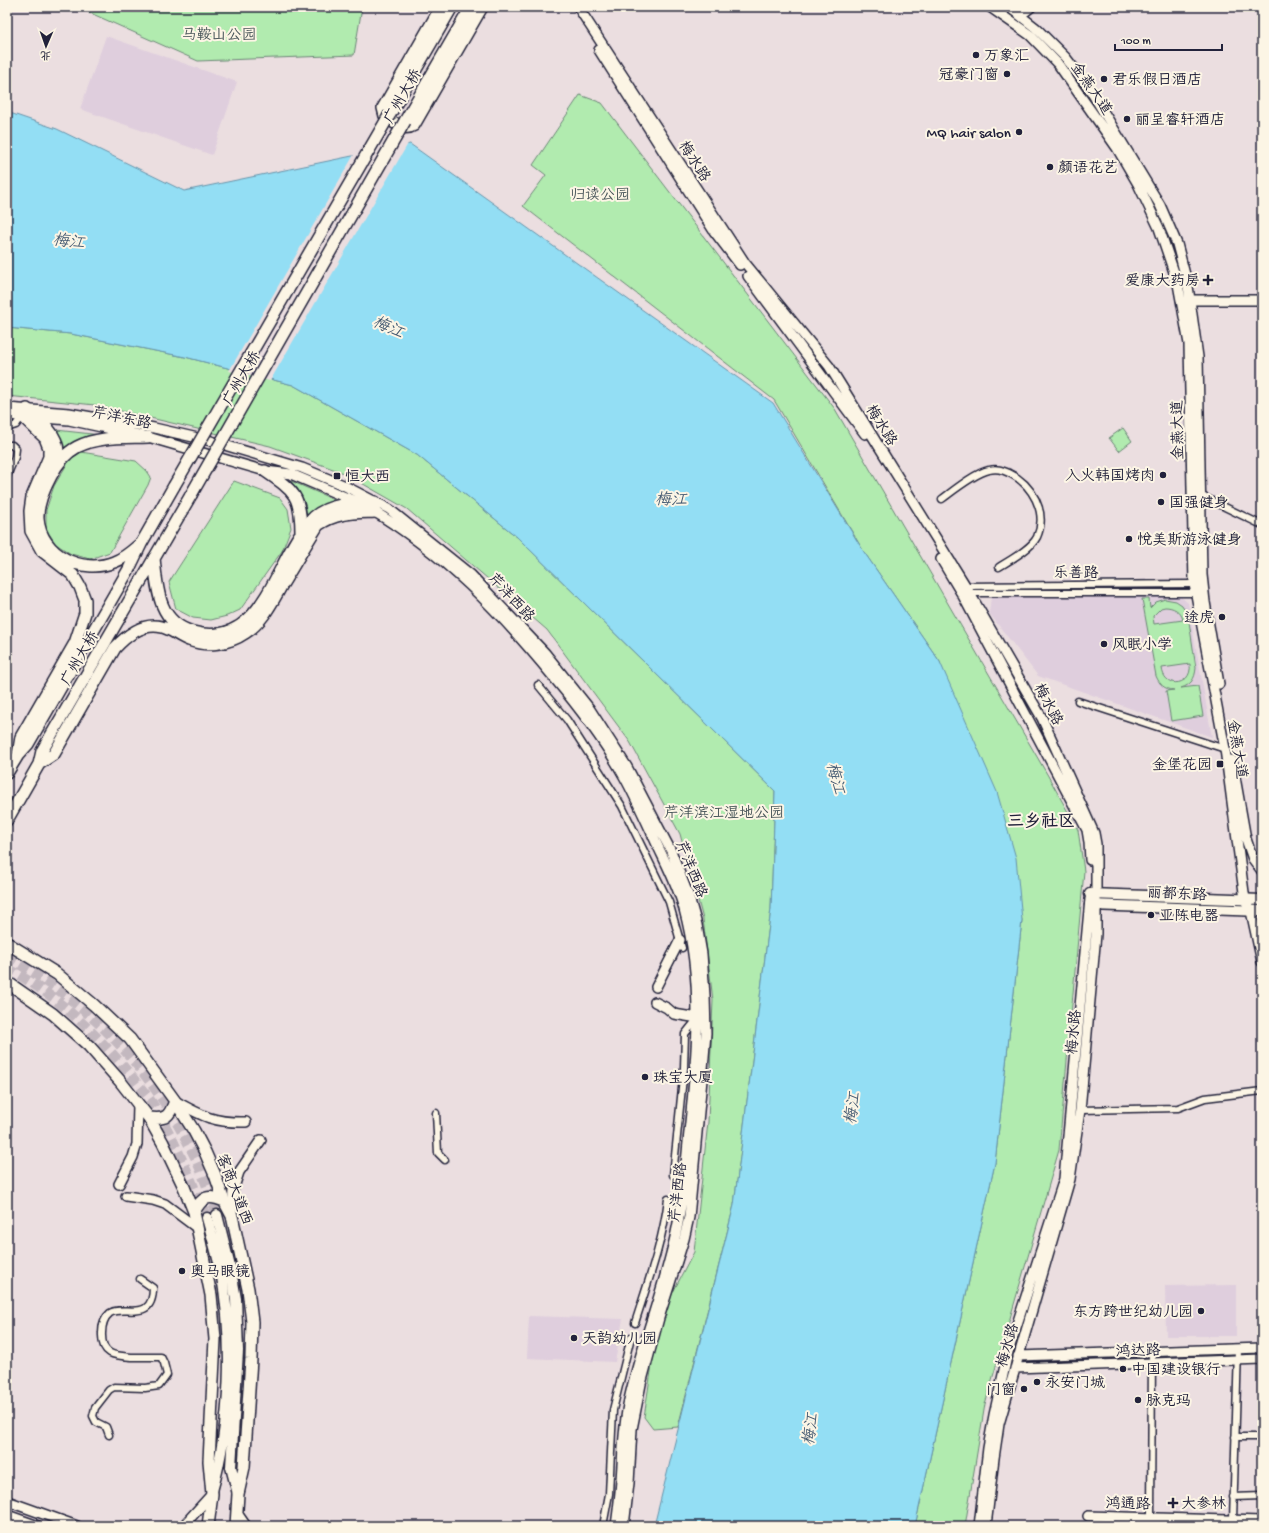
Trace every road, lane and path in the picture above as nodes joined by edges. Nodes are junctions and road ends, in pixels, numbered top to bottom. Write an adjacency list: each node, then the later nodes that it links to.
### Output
1 (441, 7): 4 (highway)
2 (452, 7): 30 (highway, 广州大桥, bridge)
3 (471, 7): 31 (highway, 广州大桥, bridge)
4 (482, 7)
5 (572, 7): 34 (main road, 梅水路)
6 (578, 7): 34 (main road, 梅水路)
7 (990, 7): 33 (main road, 金燕大道)
8 (1009, 7): 10 (main road, 金燕大道)
9 (1031, 7): 10 (main road)
10 (1021, 15): 11 (main road, 金燕大道)
11 (1190, 300): 12 (main road); 24 (main road, 金燕大道)
12 (1262, 300)
13 (7, 408): 14 (main road, 芹洋东路)
14 (25, 413): 15 (main road, 芹洋东路); 16 (highway); 17 (street); 19 (main road, 芹洋东路); 38 (highway)
15 (7, 415)
16 (38, 417): 18 (main road, 芹洋东路); 21 (highway)
17 (7, 428)
18 (148, 437): 21 (highway); 22 (main road, 芹洋东路)
19 (211, 441): 27 (main road, 芹洋西路)
20 (7, 445): 23 (street)
21 (57, 464): 30 (highway)
22 (265, 471): 26 (main road); 29 (highway)
23 (7, 476)
24 (1200, 495): 28 (street); 42 (main road, 金燕大道)
25 (942, 499): 32 (street)
26 (359, 503): 27 (highway); 29 (highway)
27 (375, 507): 39 (highway); 56 (main road, 芹洋西路); 109 (main road, 芹洋西路)
28 (1262, 525)
29 (301, 532): 31 (highway)
30 (141, 544): 38 (highway, 广州大桥)
31 (154, 558): 39 (highway, 广州大桥)
32 (999, 567)
33 (1195, 588): 34 (street, 乐善路); 37 (main road, 金燕大道)
34 (964, 590): 45 (main road, 梅水路)
35 (538, 684): 51 (street)
36 (1078, 701): 37 (street)
37 (1225, 749): 43 (main road, 金燕大道)
38 (18, 755): 40 (highway)
39 (39, 764): 41 (highway)
40 (7, 773)
41 (7, 820)
42 (1253, 859): 43 (main road); 44 (main road, 金燕大道)
43 (1240, 863): 46 (main road, 金燕大道)
44 (1262, 871)
45 (1093, 894): 46 (main road, 丽都东路); 48 (main road, 梅水路)
46 (1245, 900): 47 (main road, 丽都东路); 49 (main road, 金燕大道)
47 (1262, 900): 49 (main road)
48 (1093, 905): 49 (main road, 丽都东路); 60 (main road, 梅水路); 110 (main road, 梅水路)
49 (1259, 912): 52 (main road)
50 (7, 943): 58 (highway, 客商大道西)
51 (681, 944): 54 (main road)
52 (1262, 962)
53 (7, 982): 59 (highway)
54 (656, 987)
55 (655, 1002): 56 (main road)
56 (698, 1018): 66 (street); 108 (main road, 芹洋西路)
57 (1262, 1091): 60 (street)
58 (175, 1101): 62 (highway); 63 (main road); 70 (highway, 客商大道西)
59 (138, 1105): 62 (highway); 67 (main road)
60 (1080, 1110): 82 (main road, 梅水路)
61 (436, 1113): 65 (street)
62 (149, 1118): 71 (highway)
63 (246, 1122)
64 (261, 1140): 73 (main road)
65 (446, 1160)
66 (673, 1175)
67 (119, 1184)
68 (126, 1196): 75 (main road)
69 (668, 1199): 77 (street)
70 (224, 1201): 71 (highway); 73 (highway, 客商大道西)
71 (194, 1212): 75 (highway)
72 (217, 1215): 91 (main road)
73 (232, 1216): 91 (highway, 客商大道西)
74 (207, 1218): 90 (main road)
75 (197, 1228): 90 (highway)
76 (140, 1279): 87 (street)
77 (635, 1323)
78 (631, 1337): 107 (street)
79 (1262, 1348): 80 (main road, 鸿达路)
80 (1238, 1349): 81 (main road, 鸿达路); 84 (street)
81 (1152, 1352): 82 (main road, 鸿达路); 85 (street)
82 (1018, 1356): 86 (main road, 梅水路)
83 (1262, 1359): 84 (main road, 鸿达路)
84 (1238, 1360): 85 (main road, 鸿达路); 88 (street)
85 (1152, 1363): 86 (main road, 鸿达路); 98 (street)
86 (1015, 1368): 111 (main road, 梅水路)
87 (108, 1435)
88 (1235, 1437): 89 (street); 93 (street)
89 (1262, 1437)
90 (212, 1494): 103 (main road); 104 (highway)
91 (238, 1494): 95 (highway, 客商大道西)
92 (1262, 1496): 93 (street)
93 (1233, 1497): 99 (street)
94 (7, 1501): 102 (main road)
95 (237, 1513): 105 (highway, 客商大道西); 106 (main road)
96 (7, 1515): 101 (main road)
97 (1088, 1516): 98 (main road, 鸿通路)
98 (1156, 1520): 99 (main road, 鸿通路)
99 (1233, 1520): 100 (main road, 鸿通路)
100 (1262, 1521)
101 (38, 1526)
102 (76, 1526)
103 (183, 1526)
104 (208, 1526)
105 (236, 1526)
106 (246, 1526)
107 (603, 1526)
108 (616, 1526)
109 (624, 1526)
110 (979, 1526)
111 (986, 1526)

